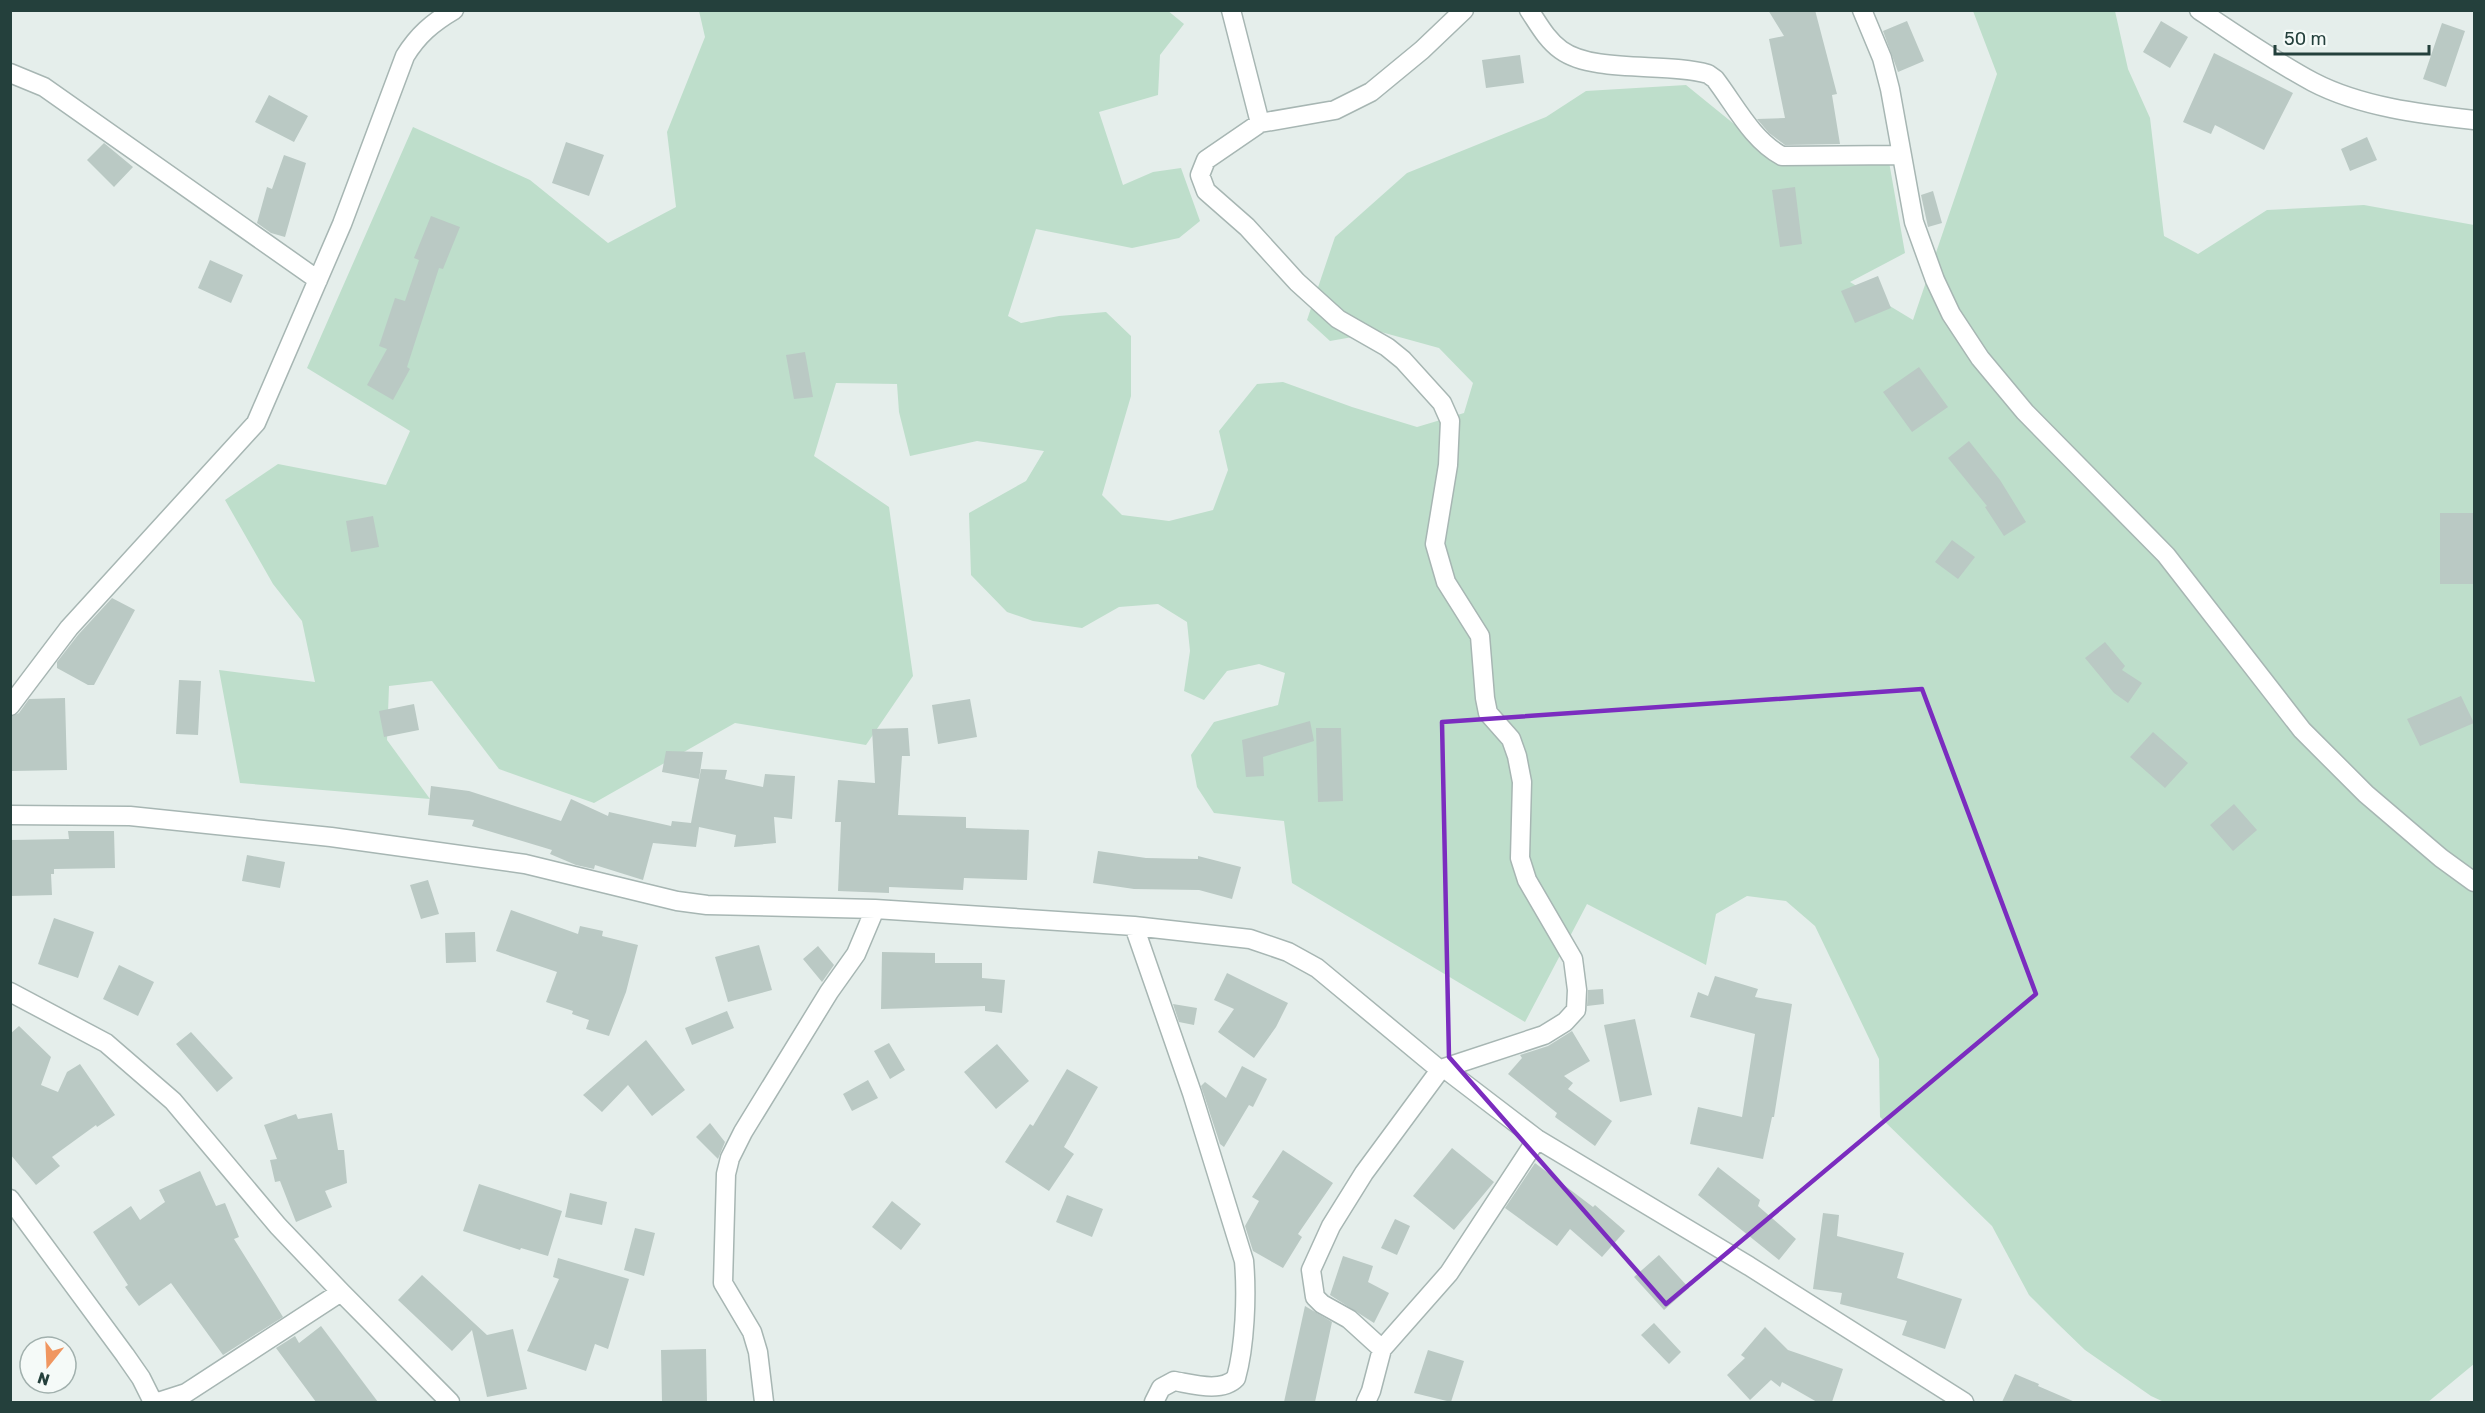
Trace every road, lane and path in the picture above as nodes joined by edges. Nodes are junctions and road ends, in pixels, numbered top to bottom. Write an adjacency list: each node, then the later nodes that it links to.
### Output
1 (454, 10): 11 (street)
2 (1231, 10): 9 (street)
3 (1464, 10): 9 (street)
4 (1529, 10): 10 (street)
5 (1862, 10): 10 (street)
6 (2199, 10): 8 (street)
7 (10, 73): 11 (street)
8 (2475, 120)
9 (1260, 123): 18 (street)
10 (1900, 155): 14 (street)
11 (318, 280): 12 (street)
12 (10, 706)
13 (10, 815): 15 (street)
14 (2475, 882)
15 (875, 909): 16 (street); 26 (street)
16 (1134, 926): 18 (street); 27 (street)
17 (10, 992): 21 (street)
18 (1442, 1069): 19 (street); 22 (street)
19 (1537, 1139): 22 (street); 29 (street)
20 (10, 1198): 23 (street)
21 (341, 1292): 24 (street); 25 (street)
22 (1382, 1348): 28 (street)
23 (153, 1402)
24 (158, 1402)
25 (450, 1402)
26 (764, 1402)
27 (1154, 1402)
28 (1365, 1402)
29 (1964, 1402)

